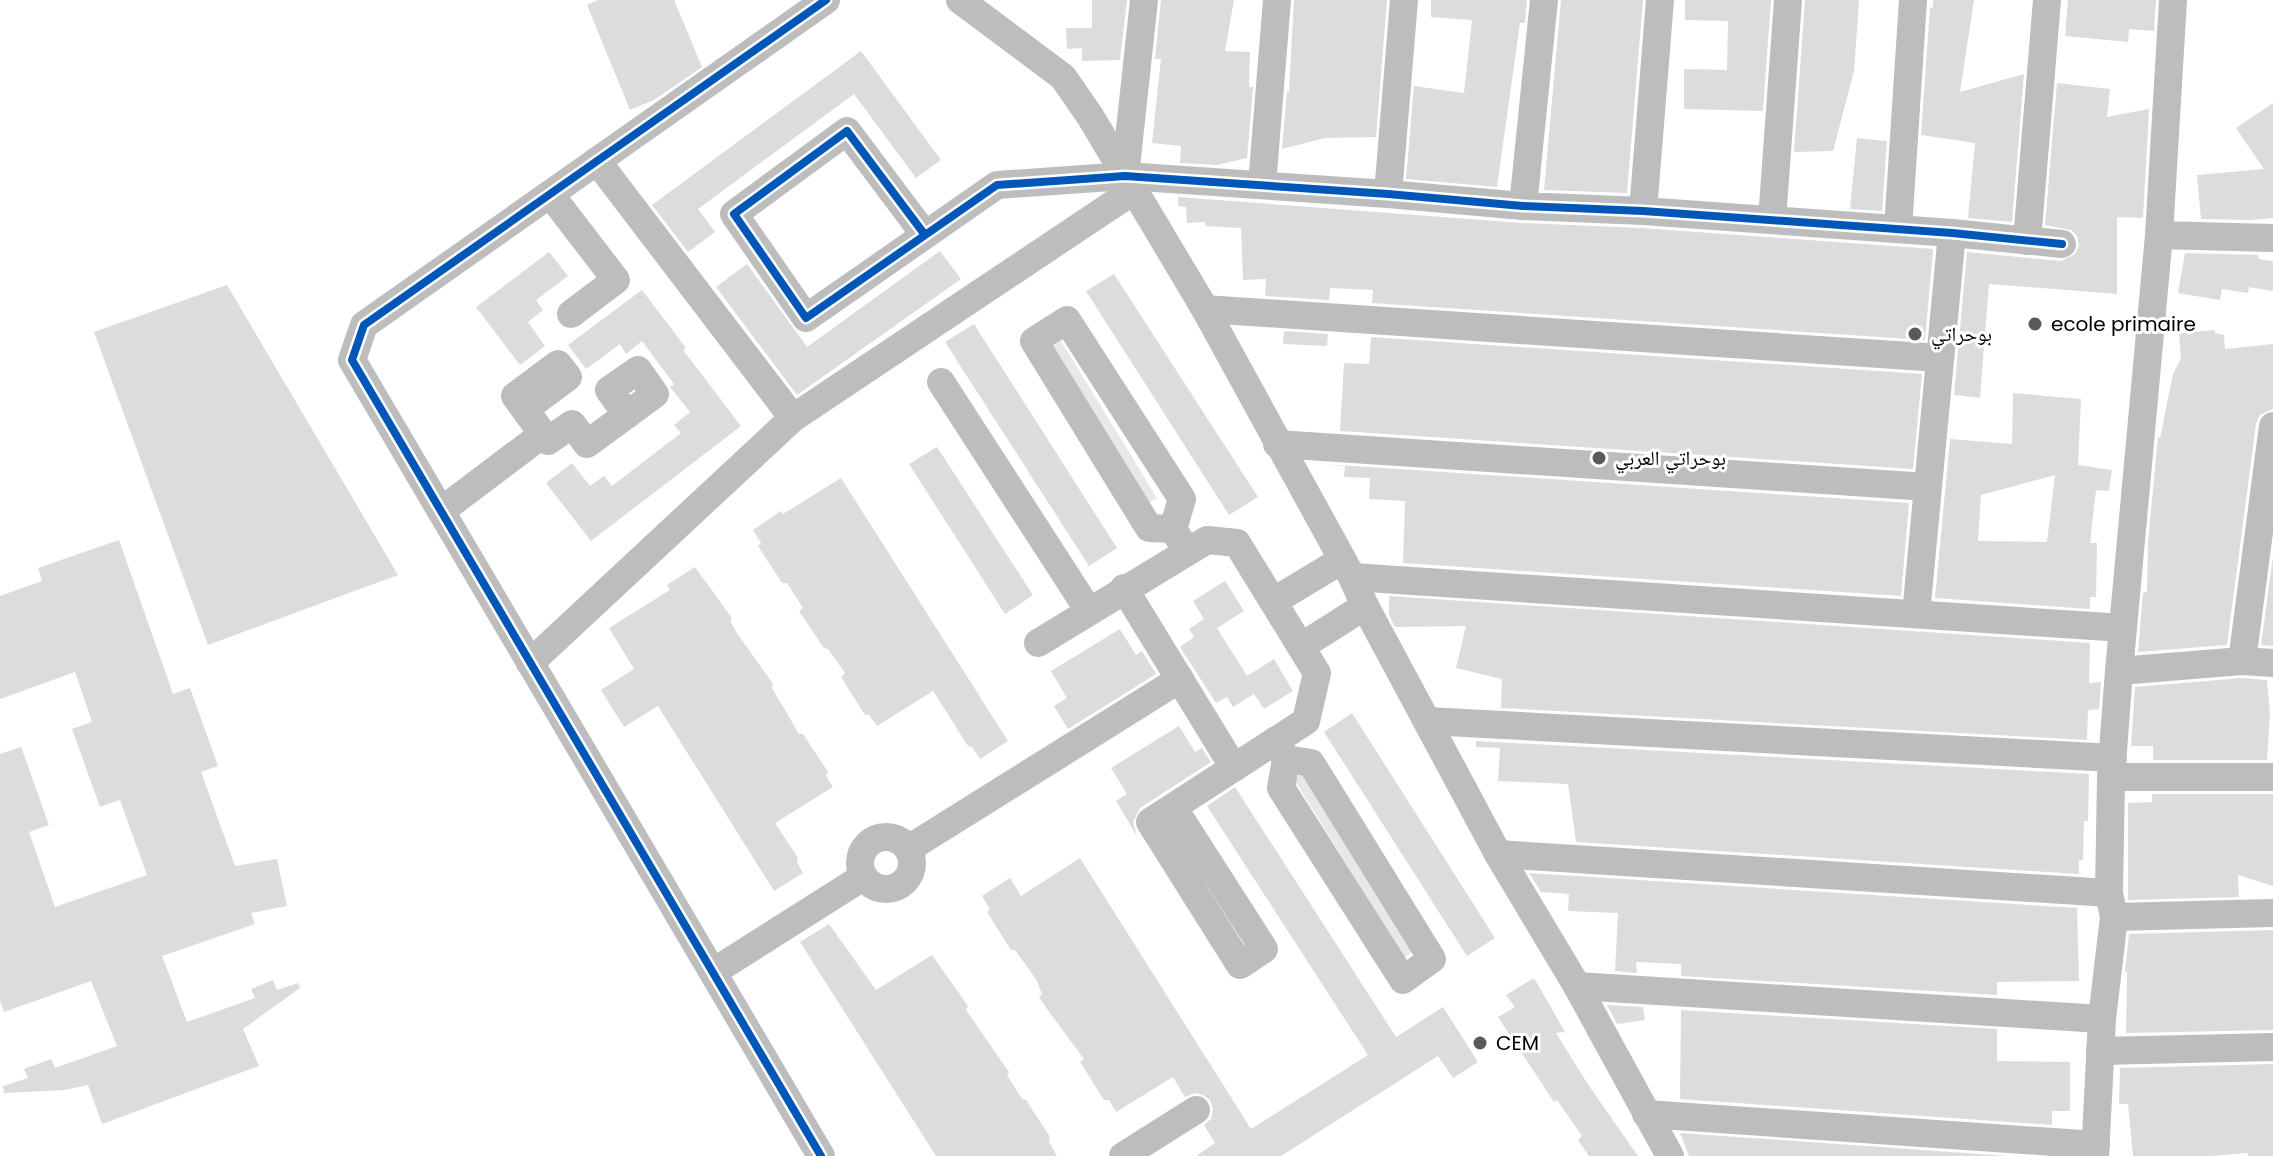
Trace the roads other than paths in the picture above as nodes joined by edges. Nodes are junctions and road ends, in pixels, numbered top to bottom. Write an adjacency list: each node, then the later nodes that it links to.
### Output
1 (826, 0): 12 (street)
2 (960, 0): 13 (street)
3 (1144, 0): 13 (street)
4 (1277, 0): 14 (street)
5 (1404, 0): 16 (street)
6 (1544, 0): 17 (street)
7 (1660, 0): 18 (street)
8 (1788, 0): 19 (street)
9 (1913, 0): 20 (street)
10 (2047, 0): 25 (street)
11 (2173, 0): 23 (street)
12 (597, 161): 15 (street); 33 (street)
13 (1129, 183): 14 (street); 22 (street); 27 (street); 33 (street)
14 (1262, 185): 16 (street)
15 (550, 194): 28 (street); 38 (street)
16 (1388, 194): 17 (street)
17 (1523, 206): 18 (street)
18 (1643, 211): 19 (street)
19 (1772, 220): 20 (street)
20 (1898, 229): 21 (street)
21 (1952, 233): 25 (street); 29 (street)
22 (925, 235): 22 (street)
23 (2159, 235): 24 (street); 46 (street)
24 (2273, 238)
25 (2027, 241): 26 (street)
26 (2062, 244)
27 (1205, 309): 29 (street); 36 (street)
28 (571, 314)
29 (1940, 358): 37 (street)
30 (941, 382): 44 (street)
31 (525, 409): 35 (street)
32 (627, 415): 35 (street)
33 (793, 418): 50 (street)
34 (2273, 426): 49 (street)
35 (543, 434): 38 (street)
36 (1277, 444): 37 (street); 40 (street)
37 (1928, 487): 45 (street)
38 (441, 511): 50 (street)
39 (1180, 540): 39 (street); 41 (street); 42 (street)
40 (1347, 569): 42 (street); 43 (street); 45 (street)
41 (1124, 588): 44 (street); 53 (street)
42 (1274, 601): 48 (street)
43 (1365, 606): 48 (street); 54 (street)
44 (1089, 611): 47 (street)
45 (1916, 614): 46 (street)
46 (2123, 628): 52 (street)
47 (1038, 643)
48 (1302, 646): 55 (street)
49 (2242, 661): 51 (street); 52 (street)
50 (530, 663): 63 (street)
51 (2273, 663)
52 (2119, 671): 56 (street)
53 (1180, 679): 57 (street); 63 (street)
54 (1428, 721): 56 (street); 60 (street)
55 (1281, 750): 55 (street); 57 (street)
56 (2112, 767): 58 (street); 61 (street)
57 (1234, 768): 59 (street)
58 (2273, 777)
59 (1173, 807): 59 (street)
60 (1498, 854): 61 (street); 64 (street)
61 (2112, 905): 62 (street); 65 (street)
62 (2273, 913)
63 (713, 972): 71 (street)
64 (1577, 986): 65 (street); 69 (street)
65 (2102, 1019): 67 (street)
66 (2273, 1047): 67 (street)
67 (2100, 1051): 70 (street)
68 (1196, 1110): 72 (street)
69 (1646, 1114): 70 (street); 73 (street)
70 (2095, 1150)
71 (821, 1156)
72 (1123, 1156)
73 (1670, 1156)

